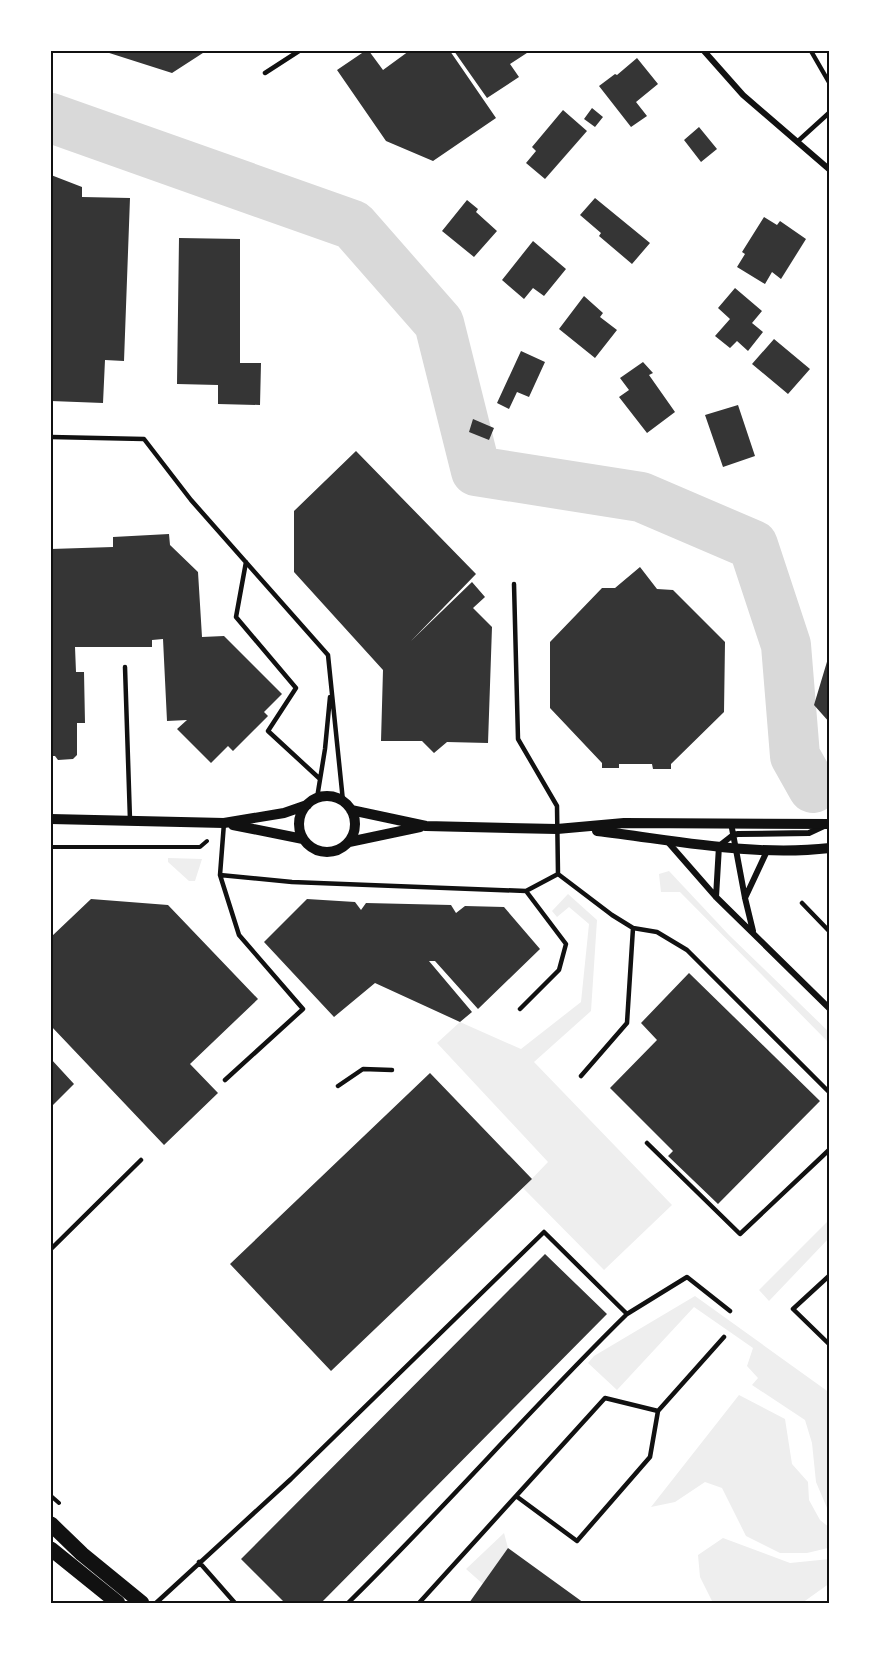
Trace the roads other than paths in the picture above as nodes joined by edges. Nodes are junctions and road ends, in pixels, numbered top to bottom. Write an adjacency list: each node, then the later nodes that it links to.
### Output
1 (299, 51): 4 (lane)
2 (704, 51): 7 (street)
3 (811, 51): 5 (lane)
4 (266, 73)
5 (830, 84)
6 (830, 112): 7 (lane)
7 (797, 142): 8 (street)
8 (830, 170)
9 (51, 436): 10 (lane)
10 (246, 562): 13 (lane); 14 (lane)
11 (514, 584): 24 (lane)
12 (124, 667): 19 (lane)
13 (331, 689): 14 (lane); 17 (lane)
14 (320, 779): 15 (lane)
15 (317, 798): 16 (street); 17 (street)
16 (307, 805): 20 (street); 27 (street)
17 (347, 806): 23 (street); 29 (street)
18 (51, 819): 19 (street)
19 (130, 820): 20 (street)
20 (224, 823): 27 (street); 35 (lane)
21 (731, 823): 22 (street); 25 (street); 26 (street)
22 (830, 824): 26 (street)
23 (426, 826): 24 (street); 29 (street)
24 (557, 829): 25 (street); 34 (lane)
25 (579, 829): 28 (street)
26 (733, 835): 30 (street); 31 (street)
27 (303, 839): 29 (street)
28 (667, 841): 30 (street); 37 (street)
29 (349, 842)
30 (719, 846): 31 (street); 37 (street)
31 (735, 848): 33 (street); 38 (street)
32 (830, 848): 33 (street)
33 (767, 851): 38 (street)
34 (558, 874): 36 (lane); 40 (lane)
35 (220, 875): 36 (lane); 47 (lane)
36 (526, 891): 44 (lane)
37 (716, 897): 41 (street)
38 (745, 898): 41 (street)
39 (802, 903): 42 (lane)
40 (633, 928): 46 (lane); 49 (lane)
41 (754, 932): 43 (street)
42 (830, 932)
43 (830, 1008)
44 (520, 1009)
45 (392, 1070): 48 (lane)
46 (581, 1076)
47 (225, 1080)
48 (338, 1086)
49 (830, 1093)
50 (647, 1143): 51 (lane)
51 (830, 1149)
52 (141, 1160): 53 (lane)
53 (51, 1249)
54 (830, 1275): 58 (lane)
55 (730, 1311): 56 (lane)
56 (627, 1314): 63 (lane); 68 (lane)
57 (724, 1337): 59 (lane)
58 (830, 1345)
59 (658, 1412): 60 (lane); 60 (lane)
60 (516, 1496): 69 (lane)
61 (51, 1524): 65 (main road)
62 (51, 1550): 64 (main road)
63 (199, 1562): 66 (lane); 67 (lane)
64 (118, 1603)
65 (142, 1603)
66 (156, 1603)
67 (235, 1603)
68 (348, 1603)
69 (419, 1603)

